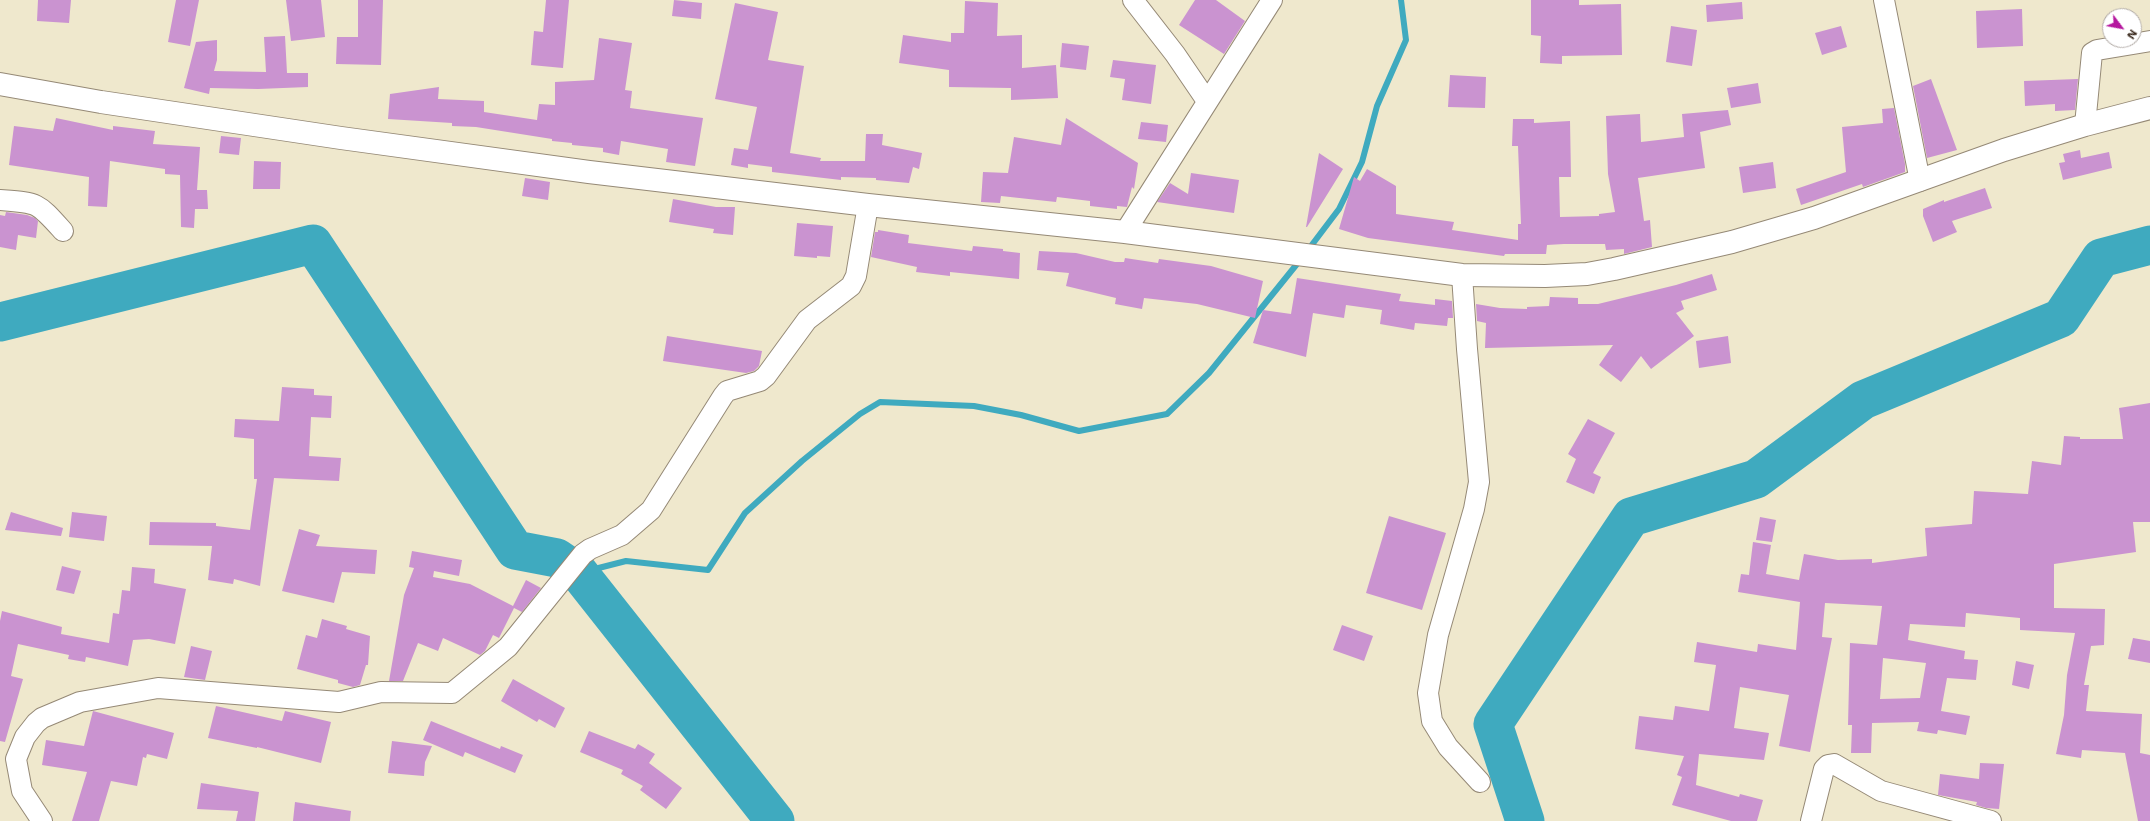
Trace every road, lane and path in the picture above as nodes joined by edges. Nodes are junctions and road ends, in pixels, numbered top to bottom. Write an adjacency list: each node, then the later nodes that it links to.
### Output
1 (1133, 0): 6 (street)
2 (1272, 0): 6 (street)
3 (1884, 0): 9 (street)
4 (2150, 42): 8 (street)
5 (0, 84): 11 (highway)
6 (1207, 101): 13 (street)
7 (2150, 108): 8 (highway)
8 (2085, 125): 9 (highway)
9 (1920, 181): 14 (highway)
10 (0, 200): 12 (street)
11 (868, 205): 13 (highway); 16 (street)
12 (63, 231)
13 (1124, 232): 14 (highway)
14 (1462, 275): 15 (street)
15 (1480, 782)
16 (42, 821)
17 (1811, 821): 18 (street)
18 (1991, 821)

